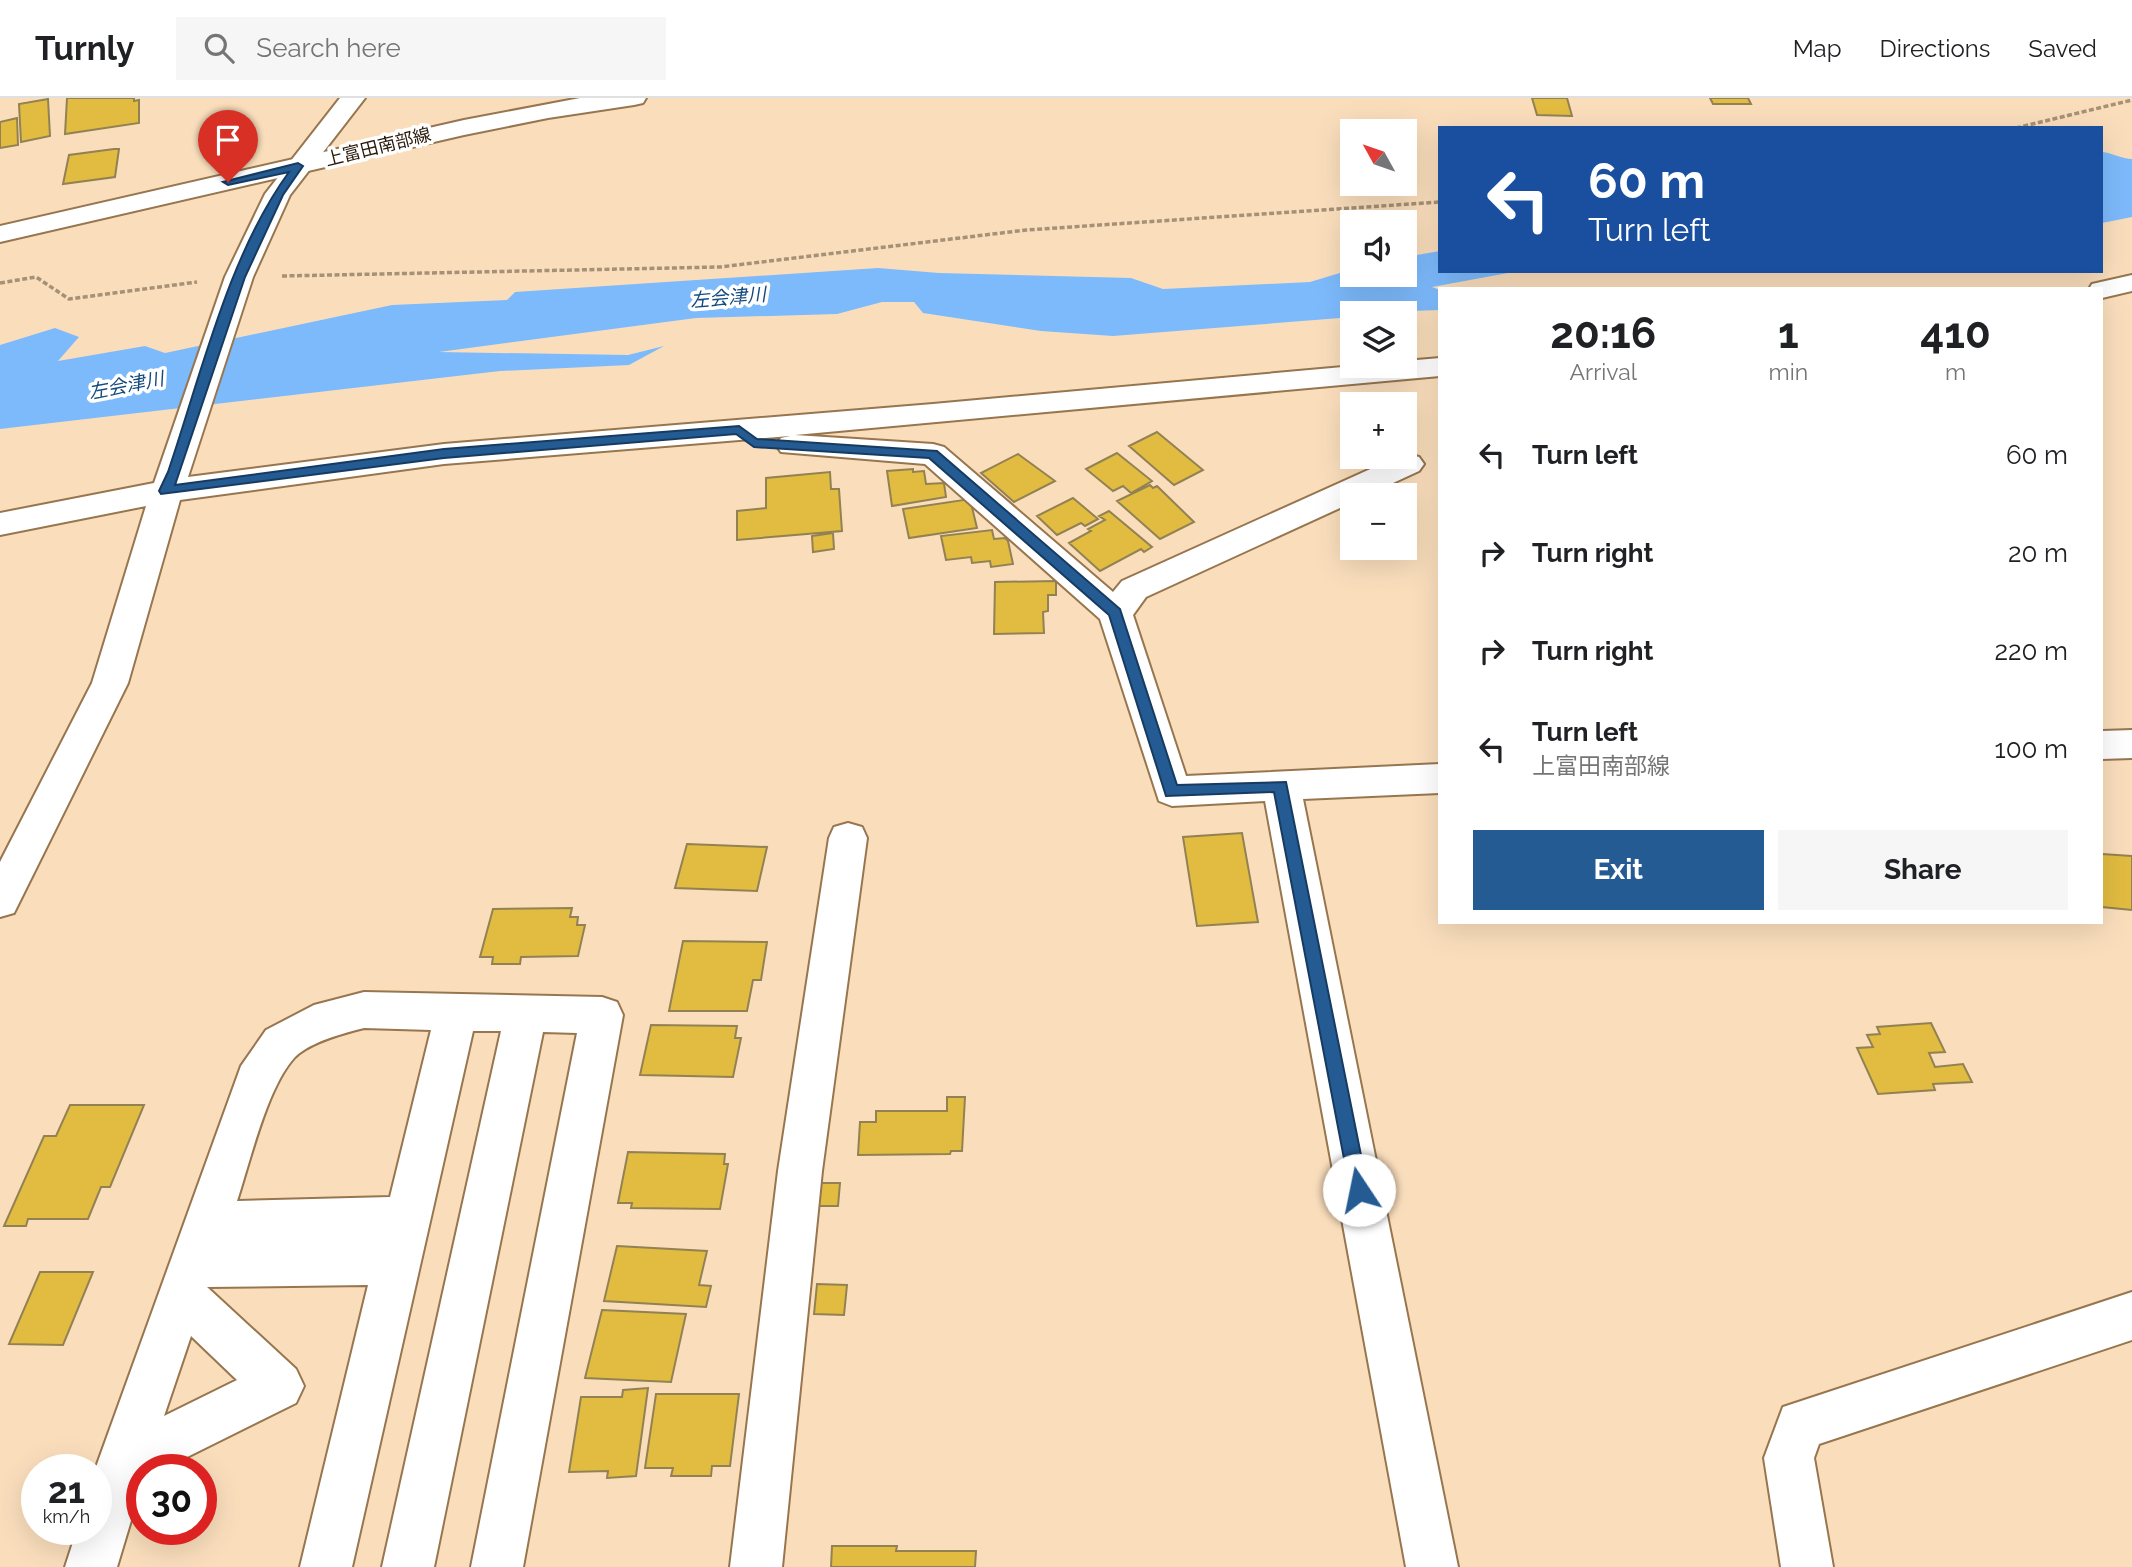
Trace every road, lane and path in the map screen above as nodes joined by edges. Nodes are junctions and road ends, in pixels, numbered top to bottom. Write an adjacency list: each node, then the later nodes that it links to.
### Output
1 (353, 98): 5 (street)
2 (634, 98): 5 (street, 上富田南部線)
3 (2132, 100): 4 (path)
4 (2024, 126)
5 (298, 166): 7 (street, 上富田南部線); 10 (street)
6 (1438, 202): 10 (path)
7 (0, 234)
8 (0, 282): 10 (path)
9 (2132, 283): 11 (street)
10 (237, 285): 15 (street)
11 (2103, 290)
12 (1438, 367): 13 (street)
13 (739, 430): 15 (street); 17 (street)
14 (1397, 469): 17 (street)
15 (170, 481): 16 (street); 23 (street)
16 (0, 524)
17 (1115, 613): 21 (street)
18 (2132, 744): 19 (street)
19 (2103, 745)
20 (1438, 778): 21 (street)
21 (1281, 786): 35 (street)
22 (848, 838): 34 (street)
23 (0, 901)
24 (456, 1011): 25 (street); 26 (street); 27 (street)
25 (526, 1013): 32 (street); 33 (street)
26 (400, 1240): 27 (street); 31 (street)
27 (193, 1261): 29 (street); 29 (street)
28 (2132, 1316): 36 (street)
29 (123, 1462): 30 (street)
30 (91, 1567)
31 (326, 1567)
32 (408, 1567)
33 (497, 1567)
34 (756, 1567)
35 (1432, 1567)
36 (1807, 1567)

